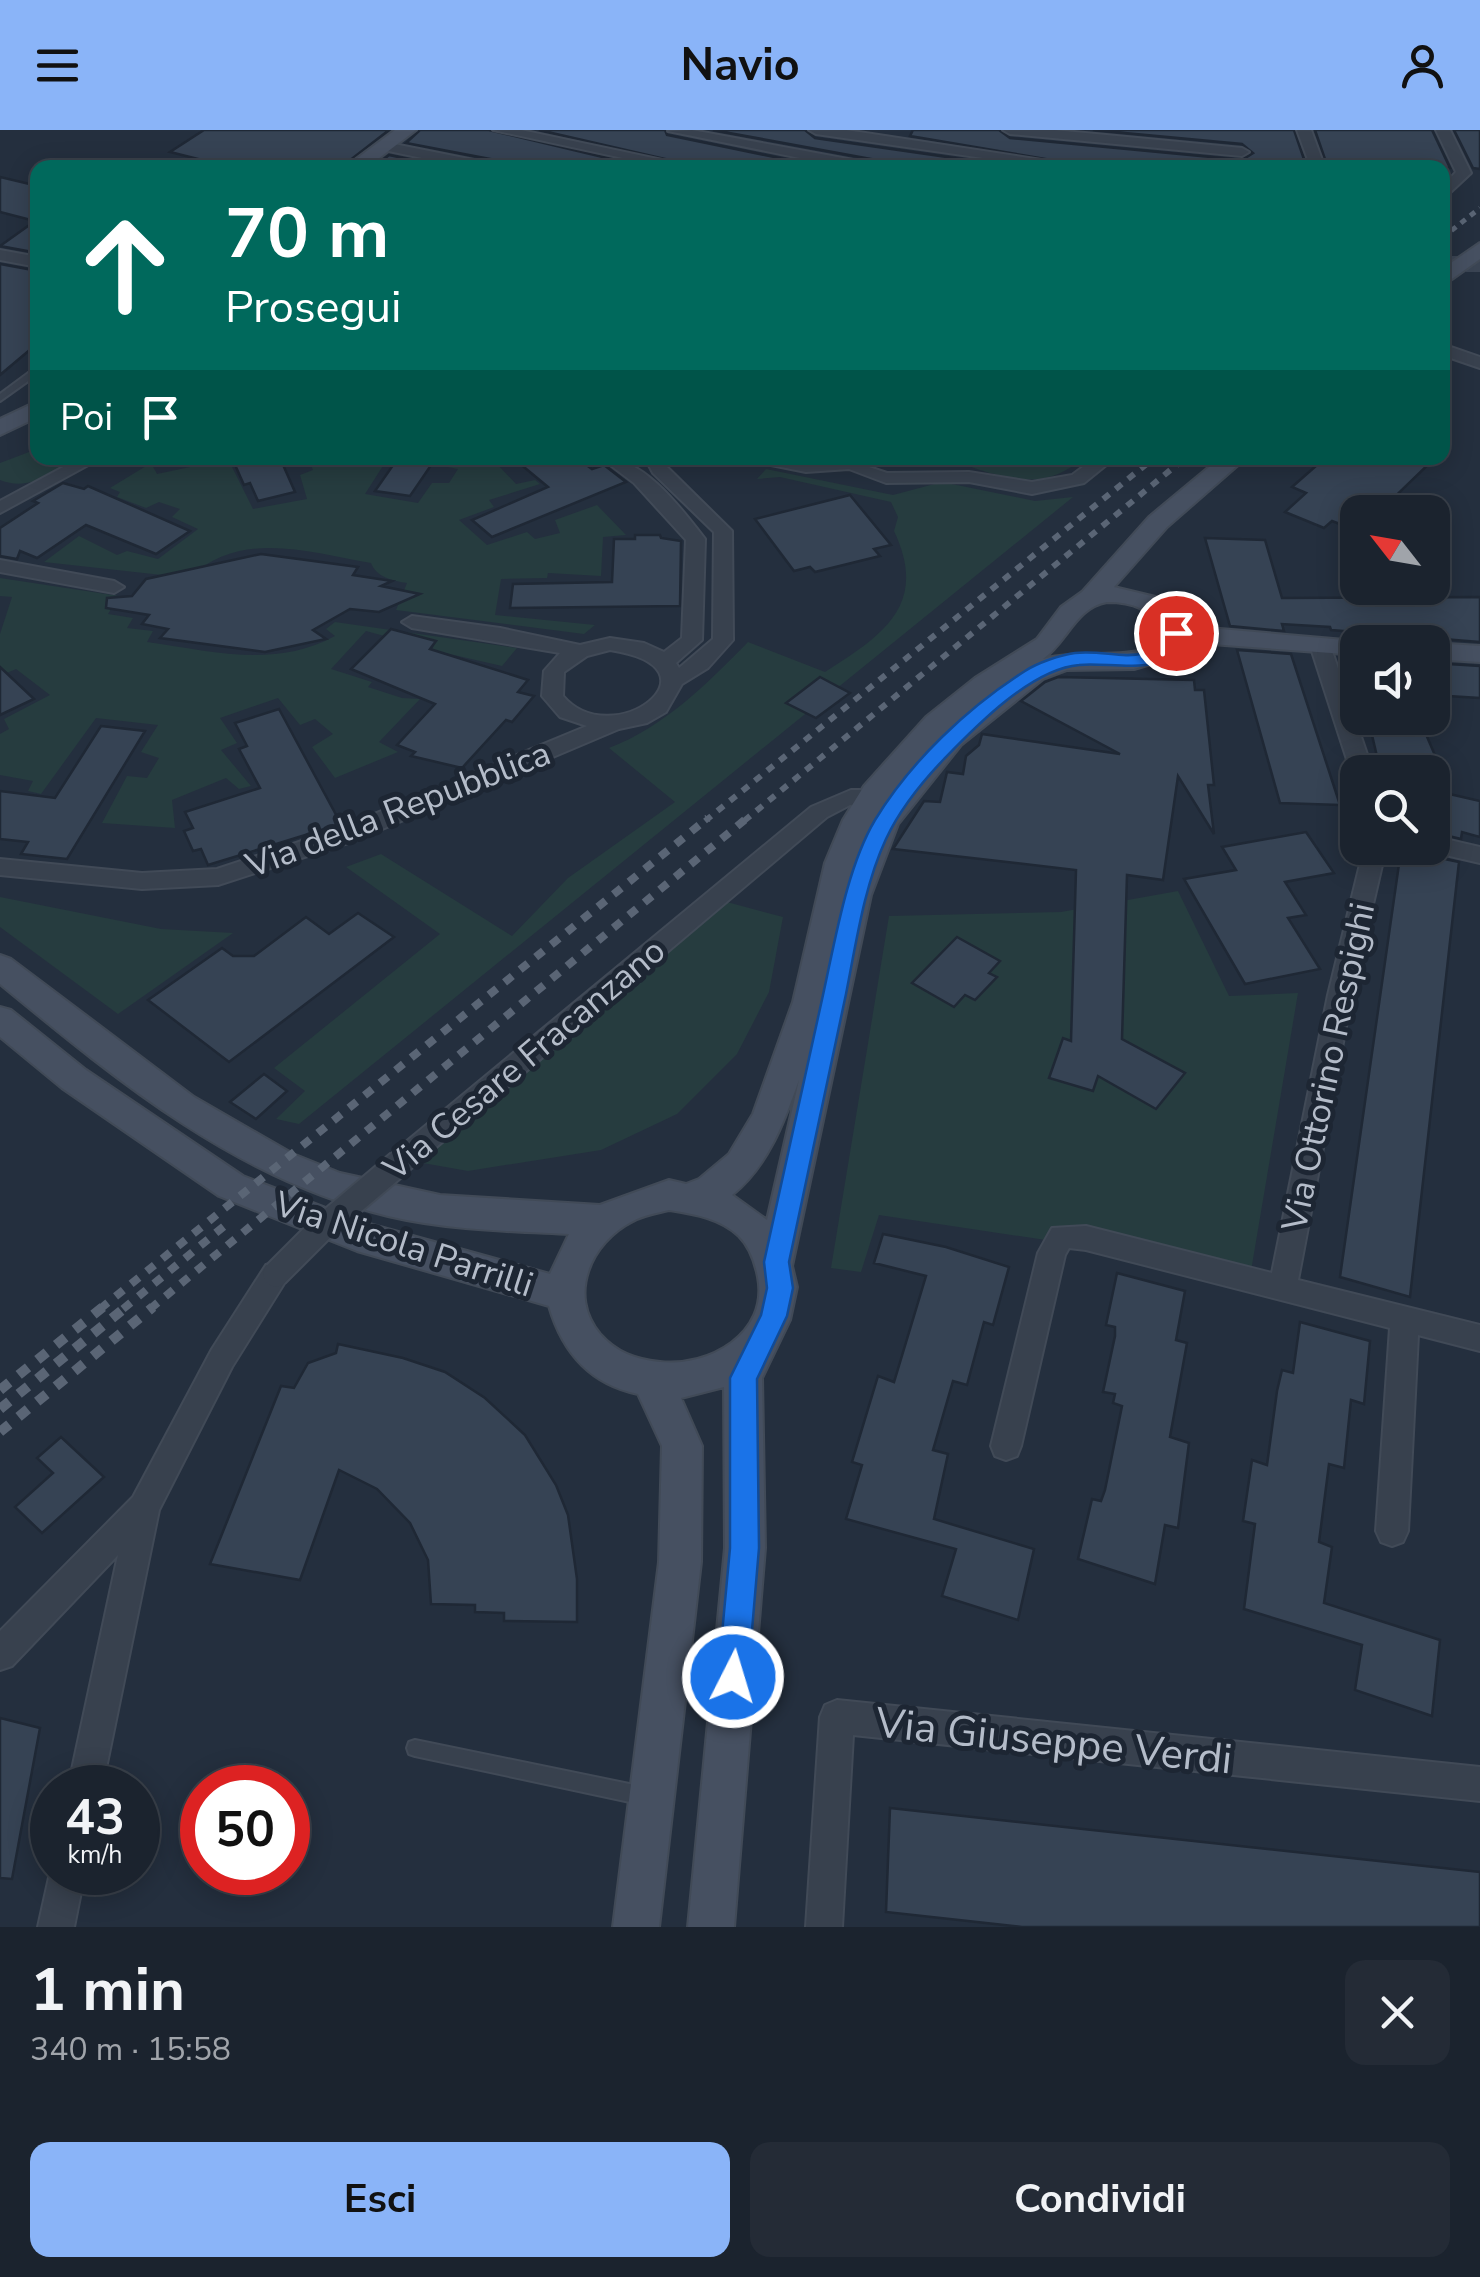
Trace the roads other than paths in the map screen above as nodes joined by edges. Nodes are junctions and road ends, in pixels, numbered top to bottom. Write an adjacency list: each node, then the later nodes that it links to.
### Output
1 (407, 130): 9 (street)
2 (500, 130): 13 (street)
3 (674, 130): 14 (street)
4 (816, 130): 8 (street)
5 (1010, 130): 10 (street)
6 (1304, 130): 17 (street)
7 (1443, 130): 18 (street)
8 (895, 136): 15 (street); 16 (street)
9 (384, 146): 11 (street); 12 (street)
10 (1242, 152)
11 (364, 160)
12 (454, 160)
13 (653, 160)
14 (833, 160)
15 (880, 160)
16 (1039, 160)
17 (1315, 160)
18 (1450, 188)
19 (1480, 249): 22 (street)
20 (0, 254): 21 (street)
21 (30, 260)
22 (1450, 273)
23 (1450, 353): 24 (street)
24 (1480, 363)
25 (30, 376): 26 (lane)
26 (0, 398)
27 (30, 399): 28 (street)
28 (0, 412)
29 (30, 412): 30 (street)
30 (0, 428)
31 (79, 465): 45 (street)
32 (620, 465): 44 (street)
33 (637, 465): 44 (street)
34 (657, 465): 60 (street)
35 (790, 465): 36 (street)
36 (841, 465)
37 (855, 465): 42 (street)
38 (930, 465): 42 (street)
39 (944, 465): 43 (street)
40 (1097, 465): 43 (street)
41 (1226, 465): 46 (street)
42 (915, 476): 43 (street)
43 (970, 477)
44 (640, 479): 60 (street)
45 (0, 507)
46 (1131, 550): 49 (street); 50 (street)
47 (0, 566): 48 (street)
48 (114, 587)
49 (1091, 597): 50 (street); 52 (street)
50 (1140, 598): 53 (street)
51 (412, 622): 56 (street)
52 (1064, 625): 59 (street); 63 (street)
53 (1176, 633): 54 (street); 59 (street)
54 (1320, 645): 55 (street); 62 (street)
55 (1340, 646)
56 (580, 651): 60 (street); 61 (street)
57 (1450, 652): 58 (street)
58 (1480, 654)
59 (1106, 659): 72 (street)
60 (670, 670): 61 (street)
61 (614, 724): 67 (street, Via della Repubblica)
62 (1356, 755)
63 (873, 798): 70 (street); 80 (street, Via Cesare Fracanzano, bridge)
64 (1450, 848): 65 (street)
65 (1480, 854)
66 (1371, 865): 73 (street, Via Ottorino Respighi)
67 (0, 867)
68 (0, 968): 71 (street, Via Nicola Parrilli)
69 (0, 1019): 74 (street, Via Nicola Parrilli)
70 (694, 1196): 71 (street); 72 (street)
71 (600, 1220): 74 (street)
72 (776, 1262): 77 (street)
73 (1283, 1287): 75 (street); 79 (street)
74 (564, 1294): 78 (street)
75 (1405, 1319): 76 (street); 81 (street)
76 (1480, 1338)
77 (760, 1340): 78 (street); 90 (street)
78 (650, 1380): 86 (street)
79 (1006, 1446)
80 (144, 1507): 82 (street, Via Cesare Fracanzano); 84 (street)
81 (1392, 1531)
82 (0, 1654)
83 (415, 1748): 86 (lane)
84 (90, 1765)
85 (1480, 1784): 91 (street, Via Giuseppe Verdi)
86 (652, 1798): 89 (street)
87 (62, 1895): 88 (street)
88 (56, 1927)
89 (636, 1927)
90 (711, 1927)
91 (824, 1927)

